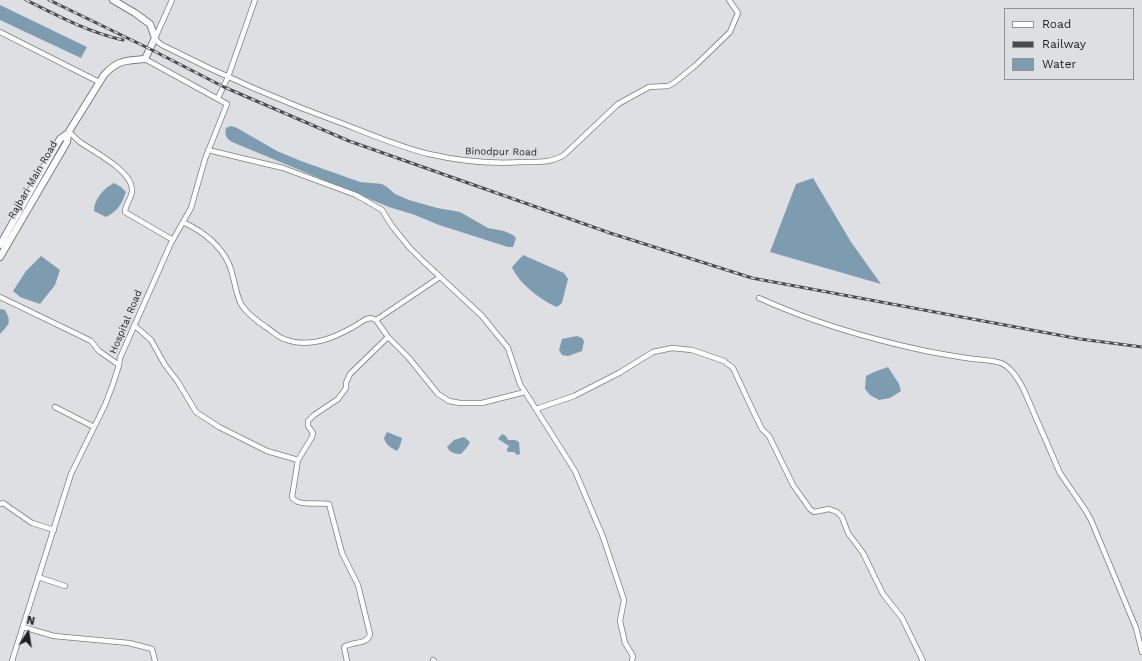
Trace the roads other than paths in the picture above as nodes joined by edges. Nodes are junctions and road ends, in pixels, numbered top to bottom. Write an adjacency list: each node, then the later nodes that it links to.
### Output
1 (113, 0): 6 (street)
2 (172, 0): 6 (street)
3 (256, 0): 8 (street)
4 (729, 0): 8 (street, Binodpur Road)
5 (0, 32): 9 (street)
6 (155, 38): 7 (street); 8 (street)
7 (145, 59): 9 (street, Rajbari Main Road); 10 (street)
8 (228, 77): 10 (street)
9 (99, 82): 11 (street, Rajbari Main Road)
10 (218, 98): 12 (street, Hospital Road)
11 (68, 132): 13 (street, Rajbari Main Road); 14 (street, Rajbari Main Road); 16 (street)
12 (208, 150): 15 (street, Hospital Road); 19 (street)
13 (25, 201): 14 (street); 17 (street, Rajbari Main Road)
14 (32, 204): 18 (street, Rajbari Main Road)
15 (183, 222): 16 (street, Hospital Road); 22 (street)
16 (173, 240): 23 (street, Hospital Road)
17 (0, 245)
18 (0, 257)
19 (440, 277): 22 (street); 26 (street)
20 (0, 297): 25 (street)
21 (759, 298): 36 (street)
22 (376, 320): 24 (street)
23 (134, 325): 25 (street, Hospital Road); 30 (street)
24 (388, 338): 26 (street); 30 (street)
25 (119, 365): 29 (street, Hospital Road)
26 (525, 392): 28 (street)
27 (56, 407): 29 (street)
28 (536, 409): 40 (street); 41 (street)
29 (94, 427): 32 (street, Hospital Road)
30 (298, 460): 39 (street)
31 (0, 504): 32 (street)
32 (54, 530): 33 (street, Hospital Road)
33 (38, 577): 34 (street); 35 (street, Hospital Road)
34 (64, 586)
35 (22, 627): 37 (street, Hospital Road); 38 (street)
36 (1142, 652)
37 (12, 661)
38 (156, 661)
39 (346, 661)
40 (632, 661)
41 (923, 661)

